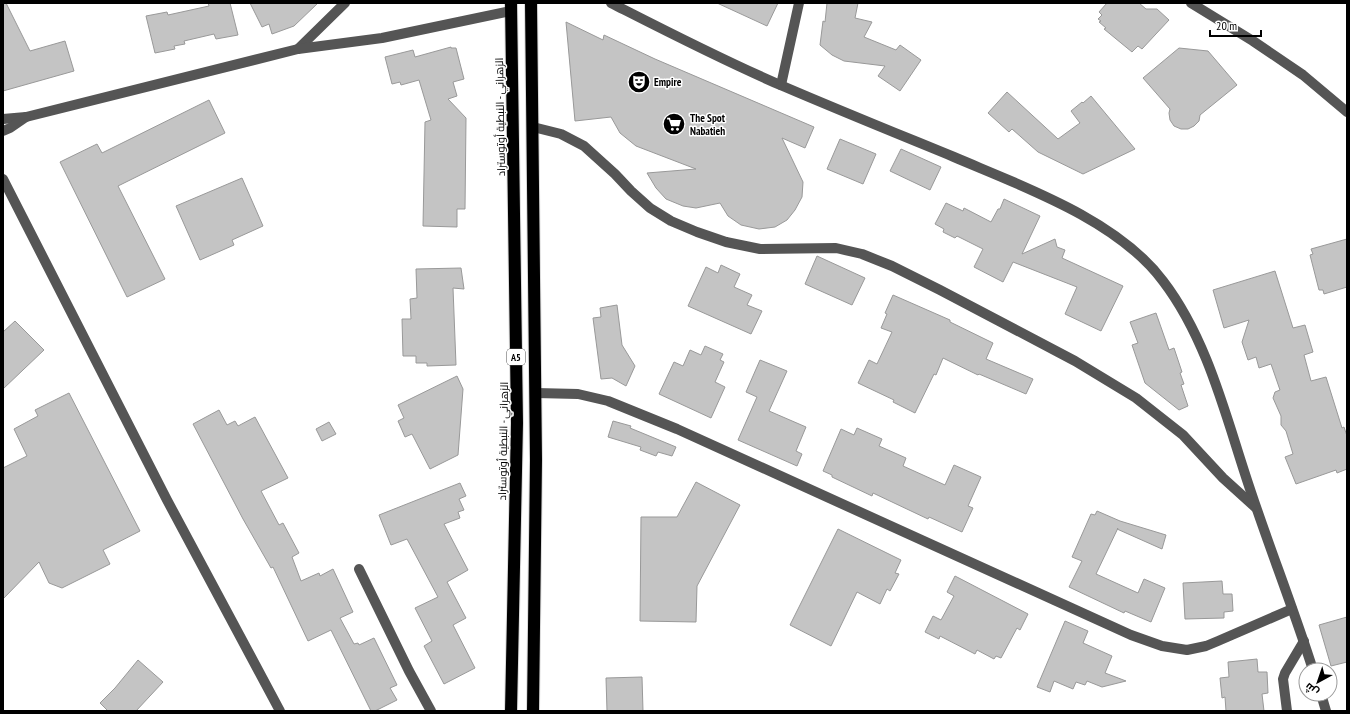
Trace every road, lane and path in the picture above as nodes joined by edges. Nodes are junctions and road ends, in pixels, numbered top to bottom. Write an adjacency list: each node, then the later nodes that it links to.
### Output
1 (345, 3): 7 (street)
2 (531, 3): 12 (highway, A5)
3 (611, 3): 8 (street)
4 (799, 3): 8 (street)
5 (1191, 3): 9 (street)
6 (511, 7): 7 (street); 23 (highway, الزهراني - النبطية أوتوستراد / A5)
7 (298, 49): 10 (street)
8 (781, 85): 16 (street)
9 (1347, 112)
10 (26, 118): 11 (street); 13 (street)
11 (3, 119)
12 (533, 127): 15 (highway, A5); 16 (street)
13 (3, 131)
14 (3, 179): 21 (street)
15 (536, 393): 18 (street); 24 (highway, A5)
16 (1256, 508): 18 (street)
17 (359, 569): 22 (street)
18 (1292, 609): 19 (street)
19 (1304, 642): 20 (street); 25 (street)
20 (1310, 662)
21 (280, 711)
22 (431, 711)
23 (511, 711)
24 (533, 711)
25 (1287, 711)

